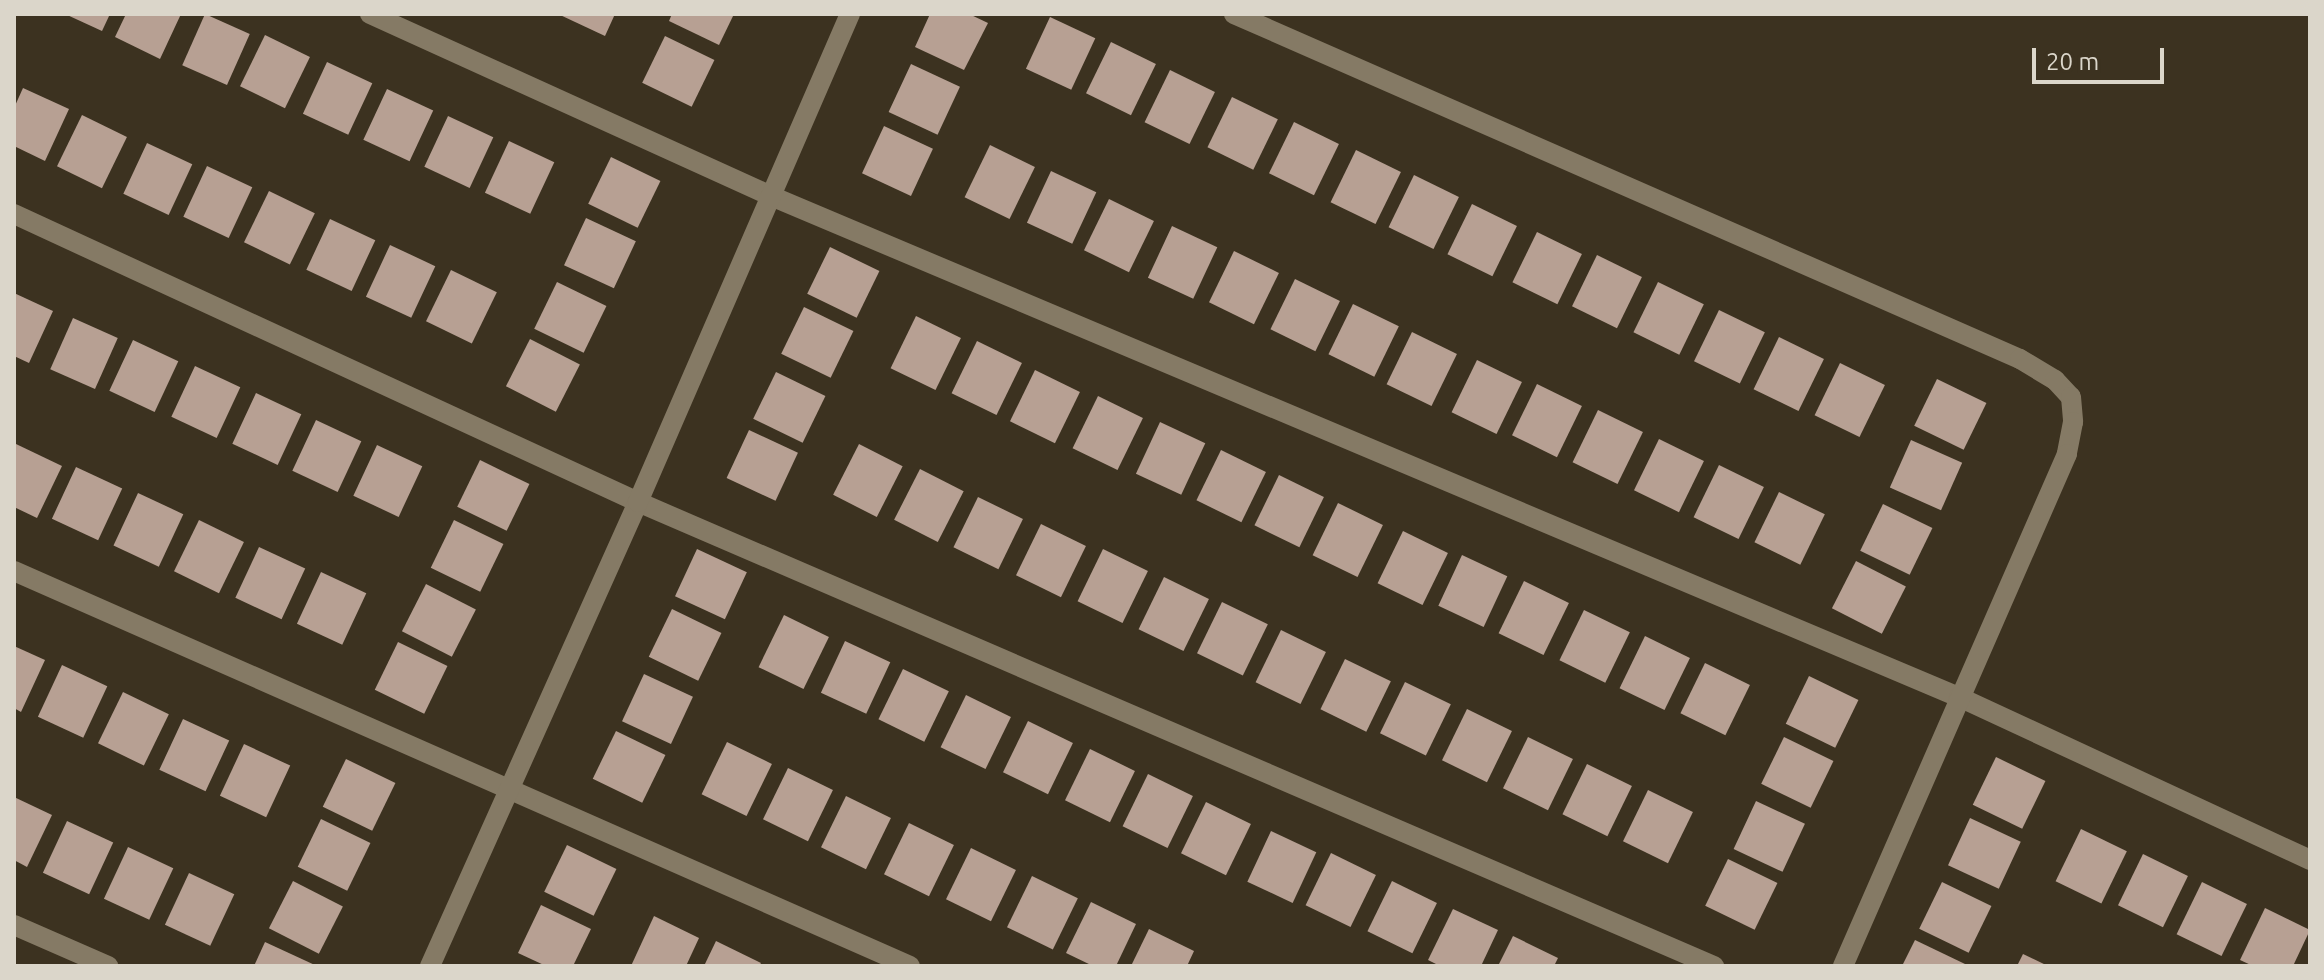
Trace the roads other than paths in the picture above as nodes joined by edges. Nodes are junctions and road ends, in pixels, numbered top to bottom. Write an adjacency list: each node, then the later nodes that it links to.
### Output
1 (370, 14): 4 (street)
2 (850, 14): 4 (street)
3 (1234, 14): 8 (street)
4 (771, 196): 6 (street); 8 (street)
5 (14, 214): 6 (street)
6 (638, 502): 9 (street); 15 (street)
7 (14, 571): 9 (street)
8 (1959, 697): 10 (street); 16 (street)
9 (509, 790): 13 (street); 14 (street)
10 (2310, 860)
11 (14, 925): 12 (street)
12 (108, 966)
13 (430, 966)
14 (910, 966)
15 (1714, 966)
16 (1843, 966)

